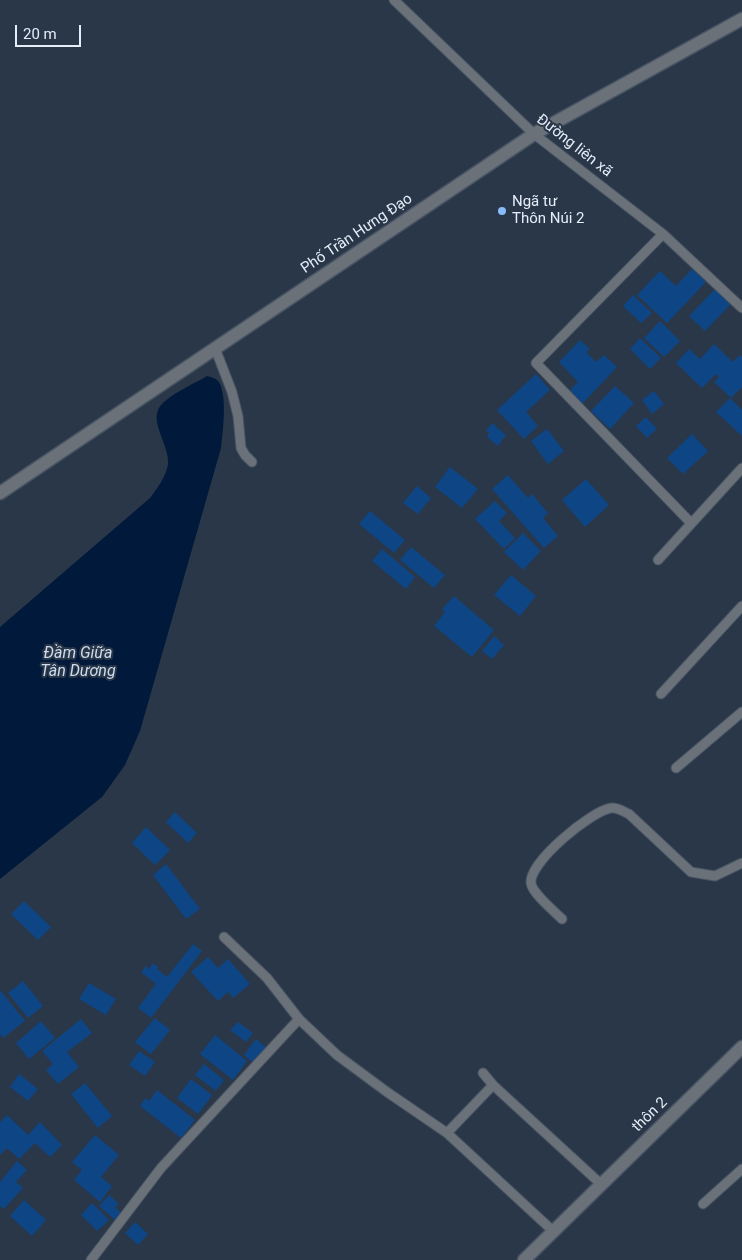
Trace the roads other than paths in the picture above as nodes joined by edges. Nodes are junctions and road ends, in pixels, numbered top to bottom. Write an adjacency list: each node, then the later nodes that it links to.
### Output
1 (394, 0): 3 (lane, Đường liên xã)
2 (742, 19): 3 (street, Phố Trần Hưng Đạo)
3 (534, 134): 4 (lane, Đường liên xã); 6 (street, Phố Trần Hưng Đạo)
4 (663, 234): 5 (lane, Đường liên xã); 10 (lane)
5 (742, 308)
6 (215, 348): 7 (lane); 9 (street, Phố Trần Hưng Đạo)
7 (252, 462)
8 (742, 468): 10 (lane)
9 (0, 493)
10 (691, 523): 11 (lane)
11 (658, 560)
12 (742, 606): 13 (lane)
13 (661, 694)
14 (742, 712): 15 (lane)
15 (676, 768)
16 (742, 863): 17 (lane)
17 (562, 919)
18 (224, 937): 19 (lane)
19 (299, 1019): 23 (lane); 29 (lane)
20 (742, 1047): 25 (street, thôn 2)
21 (483, 1073): 22 (lane)
22 (493, 1085): 23 (lane); 25 (lane)
23 (447, 1133): 27 (lane)
24 (742, 1169): 26 (lane)
25 (602, 1185): 27 (street, thôn 2)
26 (703, 1204)
27 (553, 1231): 28 (street, thôn 2)
28 (531, 1258)
29 (91, 1260)

